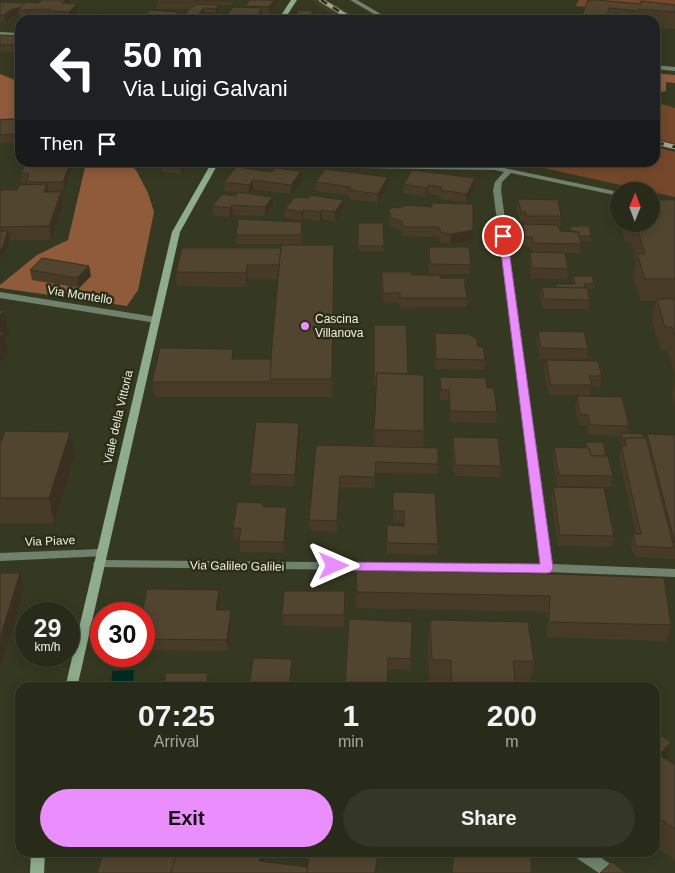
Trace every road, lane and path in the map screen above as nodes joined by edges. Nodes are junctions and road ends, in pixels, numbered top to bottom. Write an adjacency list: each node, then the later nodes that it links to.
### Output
1 (294, 0): 3 (street)
2 (353, 0): 4 (street)
3 (284, 15)
4 (379, 15)
5 (0, 34): 6 (street)
6 (15, 36)
7 (660, 67): 8 (street)
8 (675, 69)
9 (213, 167): 14 (street, Viale della Vittoria)
10 (478, 167): 11 (street)
11 (509, 171): 12 (street); 17 (street)
12 (610, 192)
13 (0, 295): 14 (street, Via Montello)
14 (156, 320): 16 (street, Viale della Vittoria)
15 (0, 557): 16 (street, Via Piave)
16 (100, 559): 17 (street, Via Galileo Galilei); 19 (street, Viale della Vittoria)
17 (547, 568): 18 (street, Via Galileo Galilei)
18 (675, 573)
19 (72, 682)
20 (38, 857): 22 (street)
21 (587, 857): 23 (street)
22 (37, 873)
23 (611, 873)

